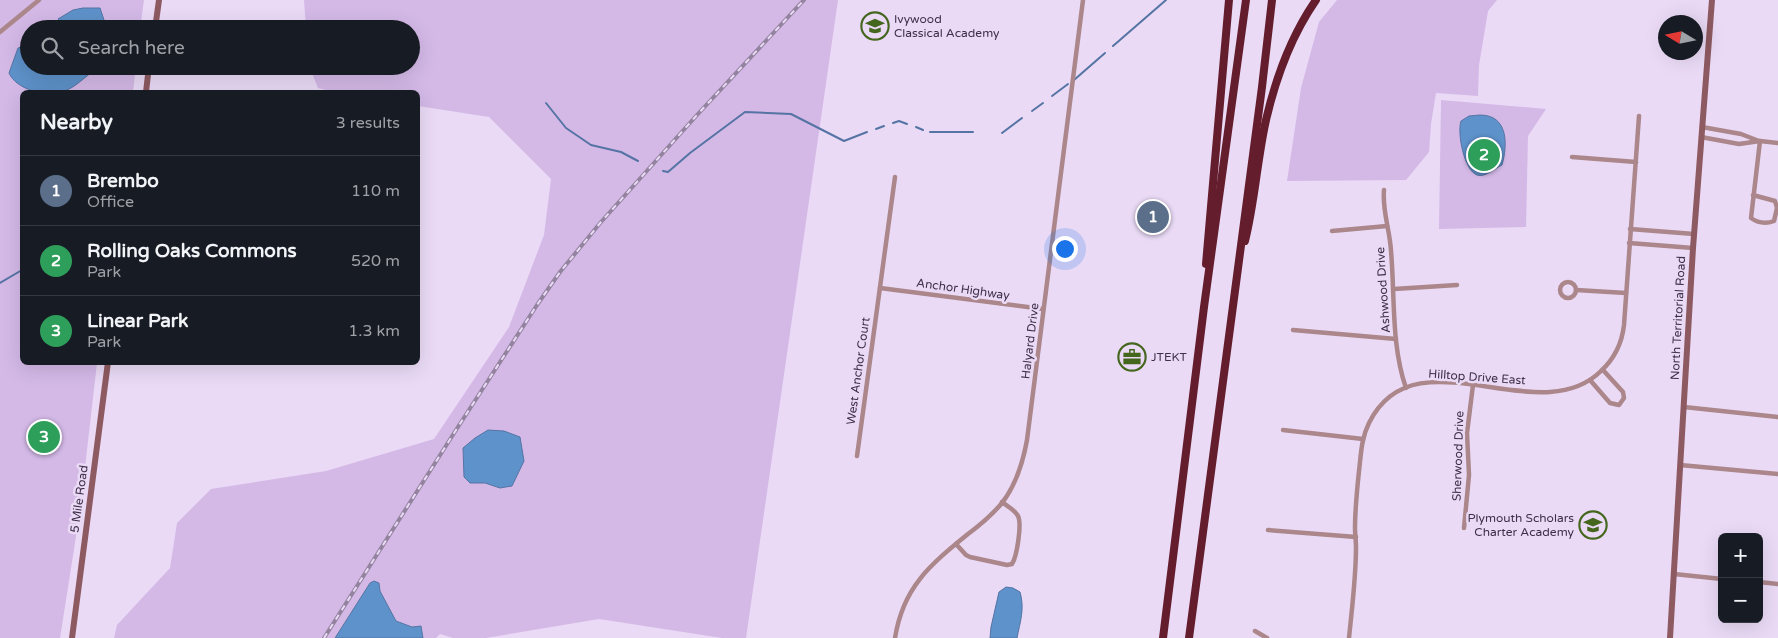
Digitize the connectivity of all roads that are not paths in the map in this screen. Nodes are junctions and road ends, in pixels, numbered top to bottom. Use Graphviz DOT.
graph roads {
  1 [pos="39,0"];
  2 [pos="159,0"];
  3 [pos="1083,0"];
  4 [pos="1229,0"];
  5 [pos="1246,0"];
  6 [pos="1272,0"];
  7 [pos="1316,0"];
  8 [pos="1712,0"];
  9 [pos="156,20"];
  10 [pos="0,32"];
  11 [pos="148,75"];
  12 [pos="146,90"];
  13 [pos="1639,116"];
  14 [pos="1702,127"];
  15 [pos="1701,137"];
  16 [pos="1760,141"];
  17 [pos="1778,143"];
  18 [pos="1572,157"];
  19 [pos="1636,162"];
  20 [pos="895,177"];
  21 [pos="1384,190"];
  22 [pos="1753,195"];
  23 [pos="1387,226"];
  24 [pos="1630,229"];
  25 [pos="1332,231"];
  26 [pos="1694,234"];
  27 [pos="1629,243"];
  28 [pos="1693,248"];
  29 [pos="1235,282"];
  30 [pos="1457,285"];
  31 [pos="880,288"];
  32 [pos="1394,289"];
  33 [pos="1576,290"];
  34 [pos="1626,293"];
  35 [pos="1204,307"];
  36 [pos="1044,309"];
  37 [pos="1294,330"];
  38 [pos="1396,339"];
  39 [pos="108,365"];
  40 [pos="1603,370"];
  41 [pos="1590,380"];
  42 [pos="1473,385"];
  43 [pos="1406,388"];
  44 [pos="1684,407"];
  45 [pos="1778,417"];
  46 [pos="1283,430"];
  47 [pos="1363,439"];
  48 [pos="857,456"];
  49 [pos="1680,465"];
  50 [pos="1778,474"];
  51 [pos="1002,502"];
  52 [pos="1464,528"];
  53 [pos="1268,530"];
  54 [pos="1356,537"];
  55 [pos="956,544"];
  56 [pos="1674,574"];
  57 [pos="1718,579"];
  58 [pos="1763,582"];
  59 [pos="1778,584"];
  60 [pos="1255,631"];
  61 [pos="72,638"];
  62 [pos="895,638"];
  63 [pos="1163,638"];
  64 [pos="1189,638"];
  65 [pos="1266,638"];
  66 [pos="1349,638"];
  67 [pos="1670,638"];
  1 -- 10 [label="street"];
  2 -- 9 [label="main road"];
  3 -- 36 [label="street, Halyard Drive"];
  4 -- 35 [label="highway"];
  5 -- 35 [label="highway"];
  6 -- 29 [label="highway"];
  7 -- 29 [label="highway"];
  8 -- 14 [label="main road, North Territorial Road"];
  11 -- 12 [label="main road"];
  13 -- 19 [label="street, Hilltop Drive East"];
  14 -- 15 [label="main road, North Territorial Road"];
  14 -- 16 [label="street"];
  15 -- 16 [label="street"];
  15 -- 26 [label="main road, North Territorial Road"];
  16 -- 17 [label="street"];
  16 -- 22 [label="street"];
  18 -- 19 [label="street"];
  19 -- 24 [label="street, Hilltop Drive East"];
  20 -- 31 [label="street, West Anchor Court"];
  21 -- 23 [label="street, Ashwood Drive"];
  22 -- 22 [label="street"];
  23 -- 25 [label="street"];
  23 -- 32 [label="street, Ashwood Drive"];
  24 -- 26 [label="street"];
  24 -- 27 [label="street, Hilltop Drive East"];
  26 -- 28 [label="main road, North Territorial Road"];
  27 -- 28 [label="street"];
  27 -- 34 [label="street, Hilltop Drive East"];
  28 -- 44 [label="main road, North Territorial Road"];
  29 -- 64 [label="highway"];
  30 -- 32 [label="street"];
  31 -- 36 [label="street, Anchor Highway"];
  31 -- 48 [label="street, West Anchor Court"];
  32 -- 38 [label="street, Ashwood Drive"];
  33 -- 34 [label="street"];
  34 -- 40 [label="street, Hilltop Drive East"];
  35 -- 63 [label="highway"];
  36 -- 51 [label="street, Halyard Drive"];
  37 -- 38 [label="street"];
  38 -- 43 [label="street, Ashwood Drive"];
  39 -- 61 [label="main road, 5 Mile Road"];
  40 -- 41 [label="street, Hilltop Drive East"];
  40 -- 41 [label="street"];
  41 -- 42 [label="street, Hilltop Drive East"];
  42 -- 43 [label="street, Hilltop Drive East"];
  42 -- 52 [label="street, Sherwood Drive"];
  43 -- 47 [label="street, Hilltop Drive East"];
  44 -- 45 [label="street"];
  44 -- 49 [label="main road, North Territorial Road"];
  46 -- 47 [label="street"];
  47 -- 54 [label="street, Hilltop Drive East"];
  49 -- 50 [label="street"];
  49 -- 56 [label="main road, North Territorial Road"];
  51 -- 55 [label="street, Halyard Drive"];
  51 -- 55 [label="street"];
  53 -- 54 [label="street"];
  54 -- 66 [label="street, Hilltop Drive East"];
  55 -- 62 [label="street, Halyard Drive"];
  56 -- 57 [label="street"];
  56 -- 67 [label="main road, North Territorial Road"];
  58 -- 59 [label="street"];
  60 -- 65 [label="street"];
}
